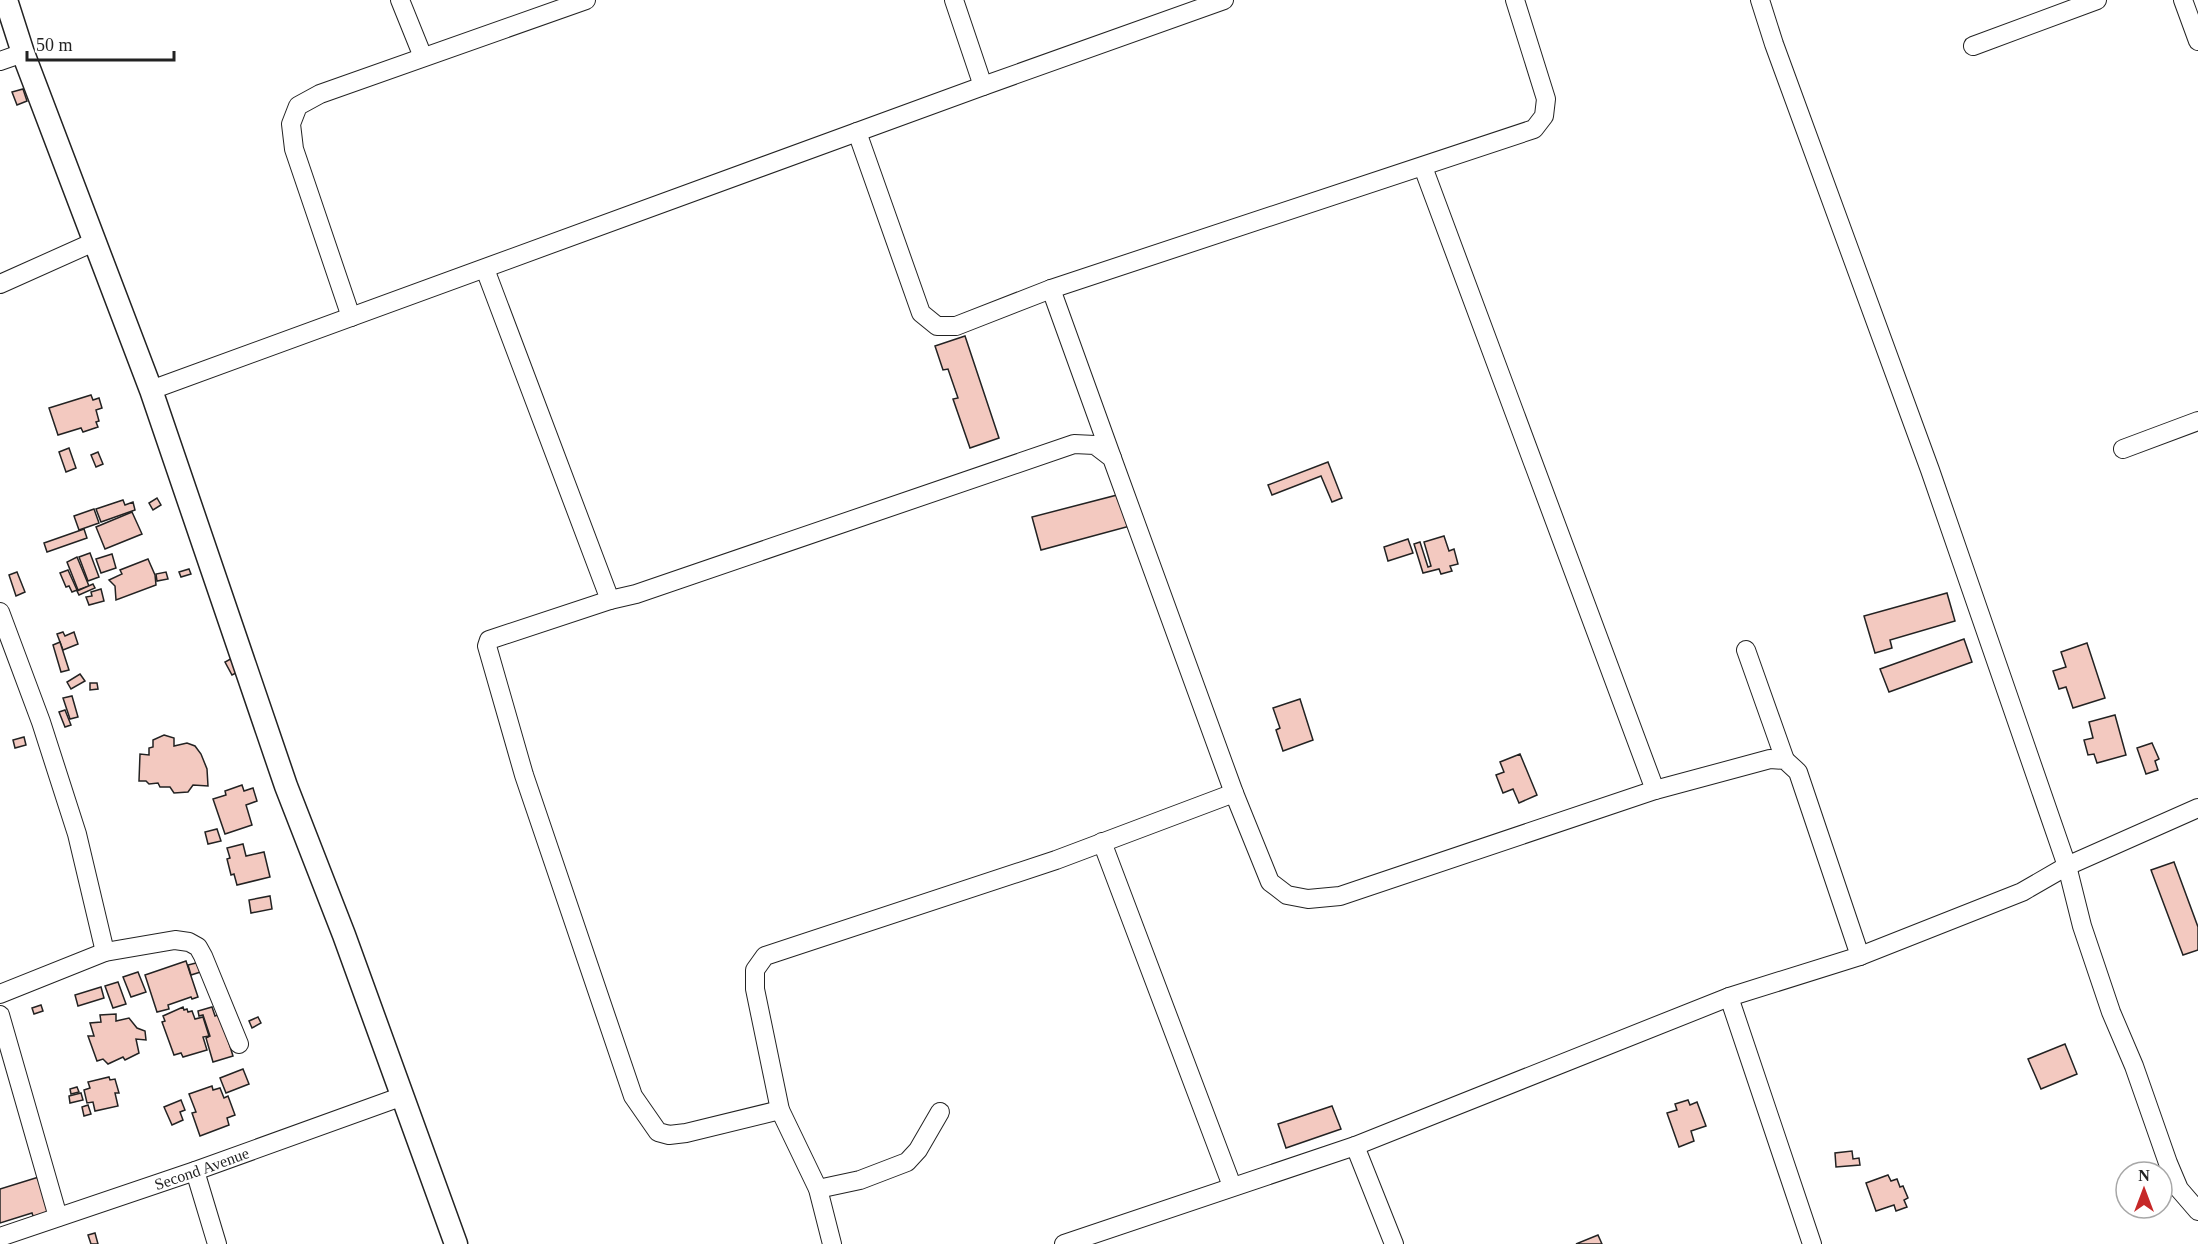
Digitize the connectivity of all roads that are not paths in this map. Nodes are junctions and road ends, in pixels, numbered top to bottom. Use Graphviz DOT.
graph roads {
  1 [pos="6,0"];
  2 [pos="400,0"];
  3 [pos="586,0"];
  4 [pos="954,0"];
  5 [pos="1224,0"];
  6 [pos="1515,0"];
  7 [pos="1760,0"];
  8 [pos="2097,0"];
  9 [pos="2183,0"];
  10 [pos="2053,8"];
  11 [pos="2198,41"];
  12 [pos="1973,46"];
  13 [pos="23,53"];
  14 [pos="423,57"];
  15 [pos="0,61"];
  16 [pos="983,86"];
  17 [pos="857,132"];
  18 [pos="1423,167"];
  19 [pos="94,242"];
  20 [pos="485,269"];
  21 [pos="0,284"];
  22 [pos="1051,289"];
  23 [pos="351,317"];
  24 [pos="151,390"];
  25 [pos="2198,421"];
  26 [pos="2123,449"];
  27 [pos="1112,458"];
  28 [pos="610,600"];
  29 [pos="0,612"];
  30 [pos="1746,650"];
  31 [pos="1785,760"];
  32 [pos="1655,790"];
  33 [pos="1234,793"];
  34 [pos="2198,808"];
  35 [pos="1102,842"];
  36 [pos="2067,866"];
  37 [pos="105,952"];
  38 [pos="1860,956"];
  39 [pos="0,994"];
  40 [pos="1729,997"];
  41 [pos="0,1015"];
  42 [pos="239,1044"];
  43 [pos="403,1096"];
  44 [pos="780,1110"];
  45 [pos="940,1112"];
  46 [pos="1355,1146"];
  47 [pos="195,1171"];
  48 [pos="1232,1186"];
  49 [pos="818,1189"];
  50 [pos="2198,1211"];
  51 [pos="58,1217"];
  52 [pos="0,1237"];
  53 [pos="217,1244"];
  54 [pos="456,1244"];
  55 [pos="832,1244"];
  56 [pos="1064,1244"];
  57 [pos="1394,1244"];
  58 [pos="1812,1244"];
  1 -- 13 [label="street"];
  2 -- 14 [label="street"];
  3 -- 14 [label="street"];
  4 -- 16 [label="street"];
  5 -- 16 [label="street"];
  6 -- 18 [label="street"];
  7 -- 36 [label="street"];
  8 -- 10 [label="street"];
  9 -- 11 [label="street"];
  10 -- 12 [label="street"];
  13 -- 15 [label="street"];
  13 -- 19 [label="street"];
  14 -- 23 [label="street"];
  16 -- 17 [label="street"];
  17 -- 20 [label="street"];
  17 -- 22 [label="street"];
  18 -- 22 [label="street"];
  18 -- 32 [label="street"];
  19 -- 21 [label="street"];
  19 -- 24 [label="street"];
  20 -- 23 [label="street"];
  20 -- 28 [label="street"];
  22 -- 27 [label="street"];
  23 -- 24 [label="street"];
  24 -- 43 [label="street"];
  25 -- 26 [label="street"];
  27 -- 28 [label="street"];
  27 -- 33 [label="street"];
  28 -- 44 [label="street"];
  29 -- 37 [label="street"];
  30 -- 31 [label="street"];
  31 -- 32 [label="street"];
  31 -- 38 [label="street"];
  32 -- 33 [label="street"];
  33 -- 35 [label="street"];
  34 -- 36 [label="street"];
  35 -- 44 [label="street"];
  35 -- 48 [label="street"];
  36 -- 38 [label="street"];
  36 -- 50 [label="street"];
  37 -- 39 [label="street"];
  37 -- 42 [label="street"];
  38 -- 40 [label="street"];
  40 -- 46 [label="street"];
  40 -- 58 [label="street"];
  41 -- 51 [label="street"];
  43 -- 47 [label="street, Second Avenue"];
  43 -- 54 [label="street"];
  44 -- 49 [label="street"];
  45 -- 49 [label="street"];
  46 -- 48 [label="street"];
  46 -- 57 [label="street"];
  47 -- 51 [label="street, Second Avenue"];
  47 -- 53 [label="street"];
  48 -- 56 [label="street"];
  49 -- 55 [label="street"];
  51 -- 52 [label="street, Second Avenue"];
}
